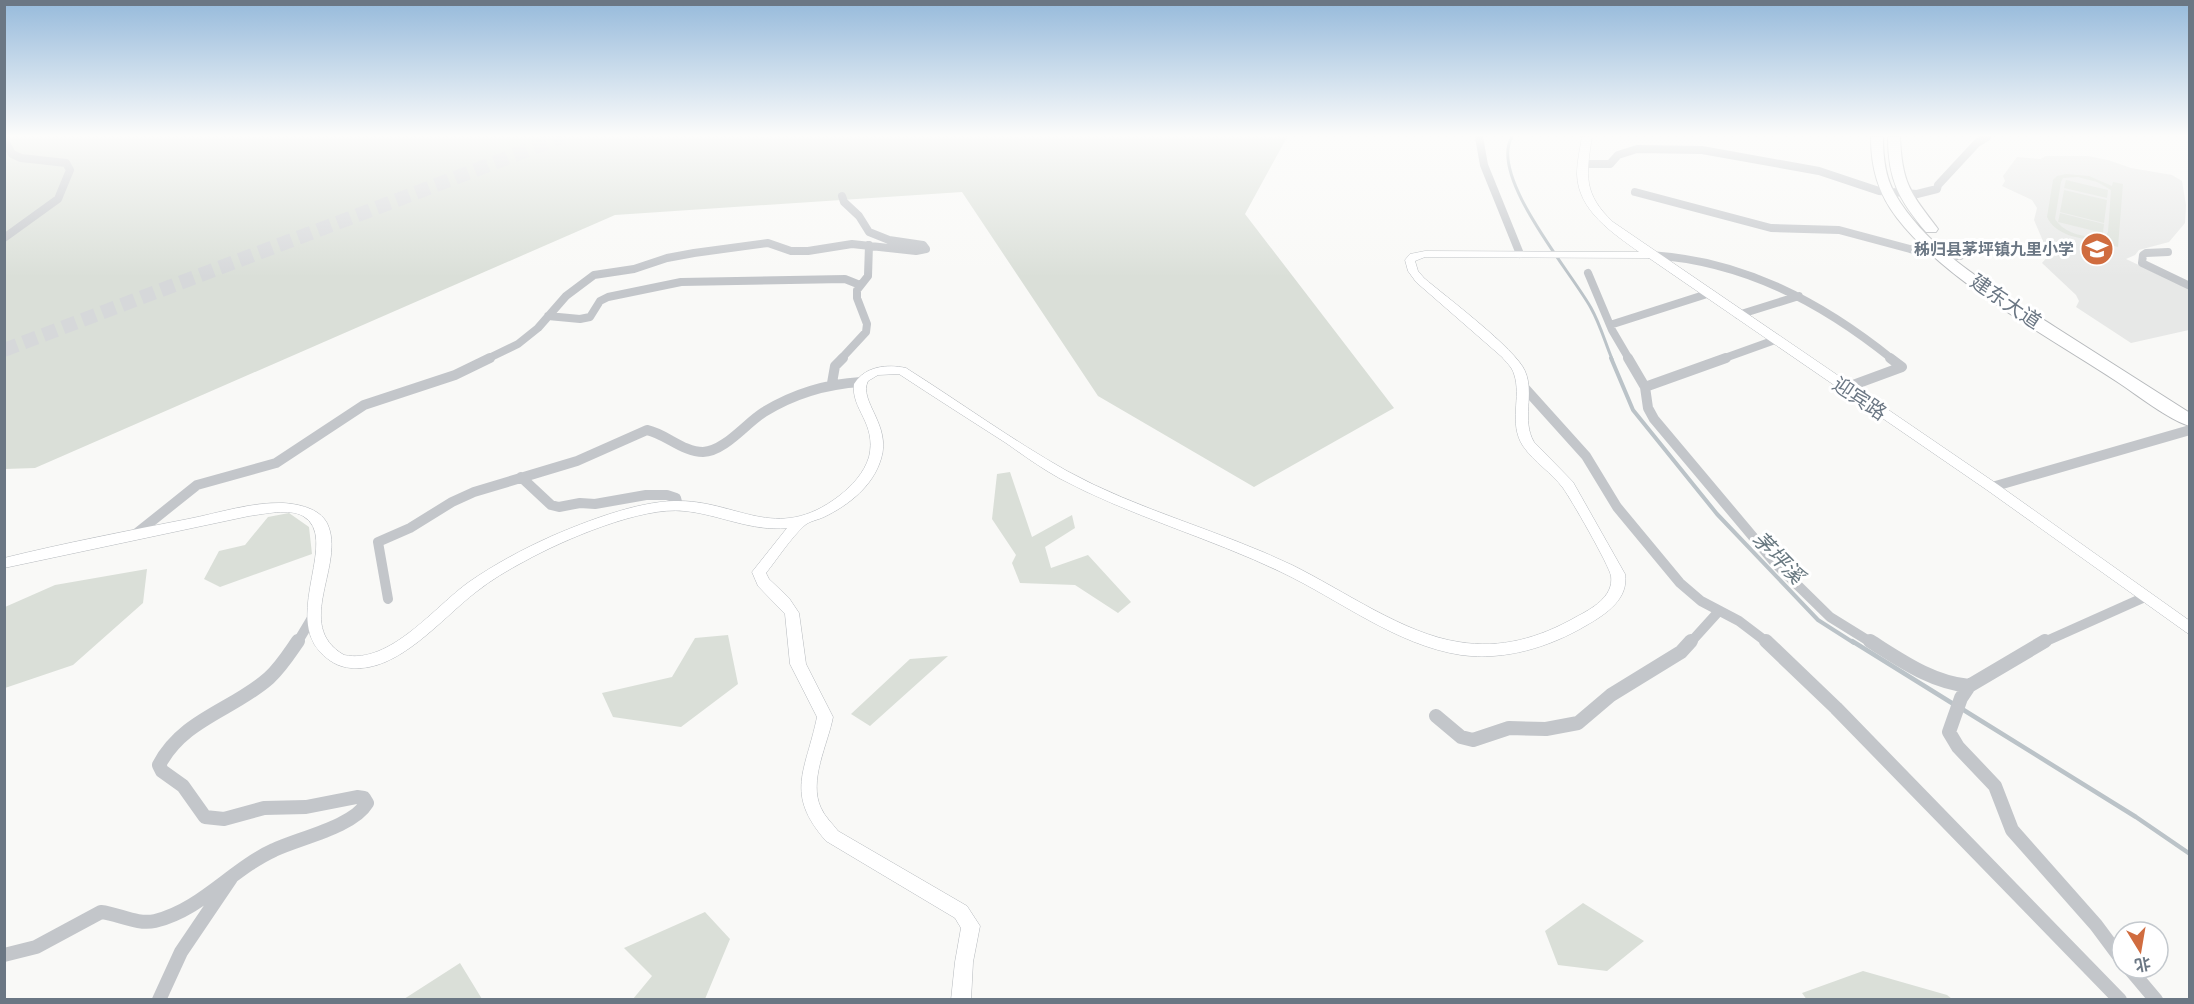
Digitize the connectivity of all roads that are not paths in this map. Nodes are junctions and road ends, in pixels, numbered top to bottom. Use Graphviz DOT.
graph roads {
  1 [pos="65,184"];
  2 [pos="1491,184"];
  3 [pos="1583,184"];
  4 [pos="1853,184"];
  5 [pos="1884,184"];
  6 [pos="1900,184"];
  7 [pos="1939,184"];
  8 [pos="1635,192"];
  9 [pos="1887,192"];
  10 [pos="1904,193"];
  11 [pos="842,196"];
  12 [pos="4,238"];
  13 [pos="869,245"];
  14 [pos="2168,252"];
  15 [pos="1526,255"];
  16 [pos="1651,255"];
  17 [pos="1952,256"];
  18 [pos="1588,273"];
  19 [pos="860,285"];
  20 [pos="2190,286"];
  21 [pos="1707,294"];
  22 [pos="1799,296"];
  23 [pos="1738,315"];
  24 [pos="548,316"];
  25 [pos="1610,325"];
  26 [pos="1775,340"];
  27 [pos="861,382"];
  28 [pos="832,383"];
  29 [pos="1523,386"];
  30 [pos="1645,387"];
  31 [pos="1845,388"];
  32 [pos="2190,410"];
  33 [pos="2190,421"];
  34 [pos="2190,430"];
  35 [pos="521,477"];
  36 [pos="1992,488"];
  37 [pos="678,506"];
  38 [pos="800,522"];
  39 [pos="137,533"];
  40 [pos="4,563"];
  41 [pos="2145,597"];
  42 [pos="388,599"];
  43 [pos="1719,611"];
  44 [pos="312,618"];
  45 [pos="2190,629"];
  46 [pos="1969,686"];
  47 [pos="1436,716"];
  48 [pos="234,873"];
  49 [pos="2110,943"];
  50 [pos="4,955"];
  51 [pos="2139,980"];
  52 [pos="159,999"];
  53 [pos="962,999"];
  54 [pos="2120,999"];
  55 [pos="2156,999"];
  1 -- 12 [label="street"];
  2 -- 15 [label="street"];
  3 -- 16 [label="street, 迎宾路"];
  4 -- 9 [label="street"];
  5 -- 9 [label="highway, 建东大道"];
  6 -- 10 [label="highway, 建东大道"];
  7 -- 10 [label="street"];
  8 -- 17 [label="street"];
  9 -- 10 [label="street"];
  9 -- 17 [label="highway, 建东大道"];
  10 -- 17 [label="highway, 建东大道"];
  11 -- 13 [label="street"];
  13 -- 19 [label="street"];
  13 -- 24 [label="street"];
  14 -- 20 [label="street"];
  15 -- 16 [label="street"];
  15 -- 29 [label="street"];
  16 -- 21 [label="street, 迎宾路"];
  16 -- 22 [label="street"];
  17 -- 32 [label="highway, 建东大道"];
  17 -- 33 [label="highway, 建东大道"];
  18 -- 25 [label="street"];
  19 -- 24 [label="street"];
  19 -- 28 [label="street"];
  21 -- 23 [label="street, 迎宾路"];
  21 -- 25 [label="street"];
  22 -- 23 [label="street"];
  22 -- 31 [label="street"];
  23 -- 26 [label="street, 迎宾路"];
  24 -- 39 [label="street"];
  25 -- 30 [label="street"];
  26 -- 30 [label="street"];
  26 -- 31 [label="street, 迎宾路"];
  27 -- 28 [label="street"];
  27 -- 29 [label="street"];
  27 -- 38 [label="street"];
  28 -- 35 [label="street"];
  29 -- 43 [label="street"];
  30 -- 46 [label="street"];
  31 -- 36 [label="street, 迎宾路"];
  34 -- 36 [label="street"];
  35 -- 37 [label="street"];
  35 -- 42 [label="street"];
  36 -- 41 [label="street, 迎宾路"];
  37 -- 38 [label="street"];
  37 -- 44 [label="street"];
  38 -- 53 [label="street"];
  39 -- 40 [label="street"];
  39 -- 44 [label="street"];
  41 -- 45 [label="street, 迎宾路"];
  41 -- 46 [label="street"];
  43 -- 47 [label="street"];
  43 -- 54 [label="street"];
  44 -- 48 [label="street"];
  46 -- 49 [label="street"];
  48 -- 50 [label="street"];
  48 -- 52 [label="street"];
  51 -- 55 [label="street"];
}
